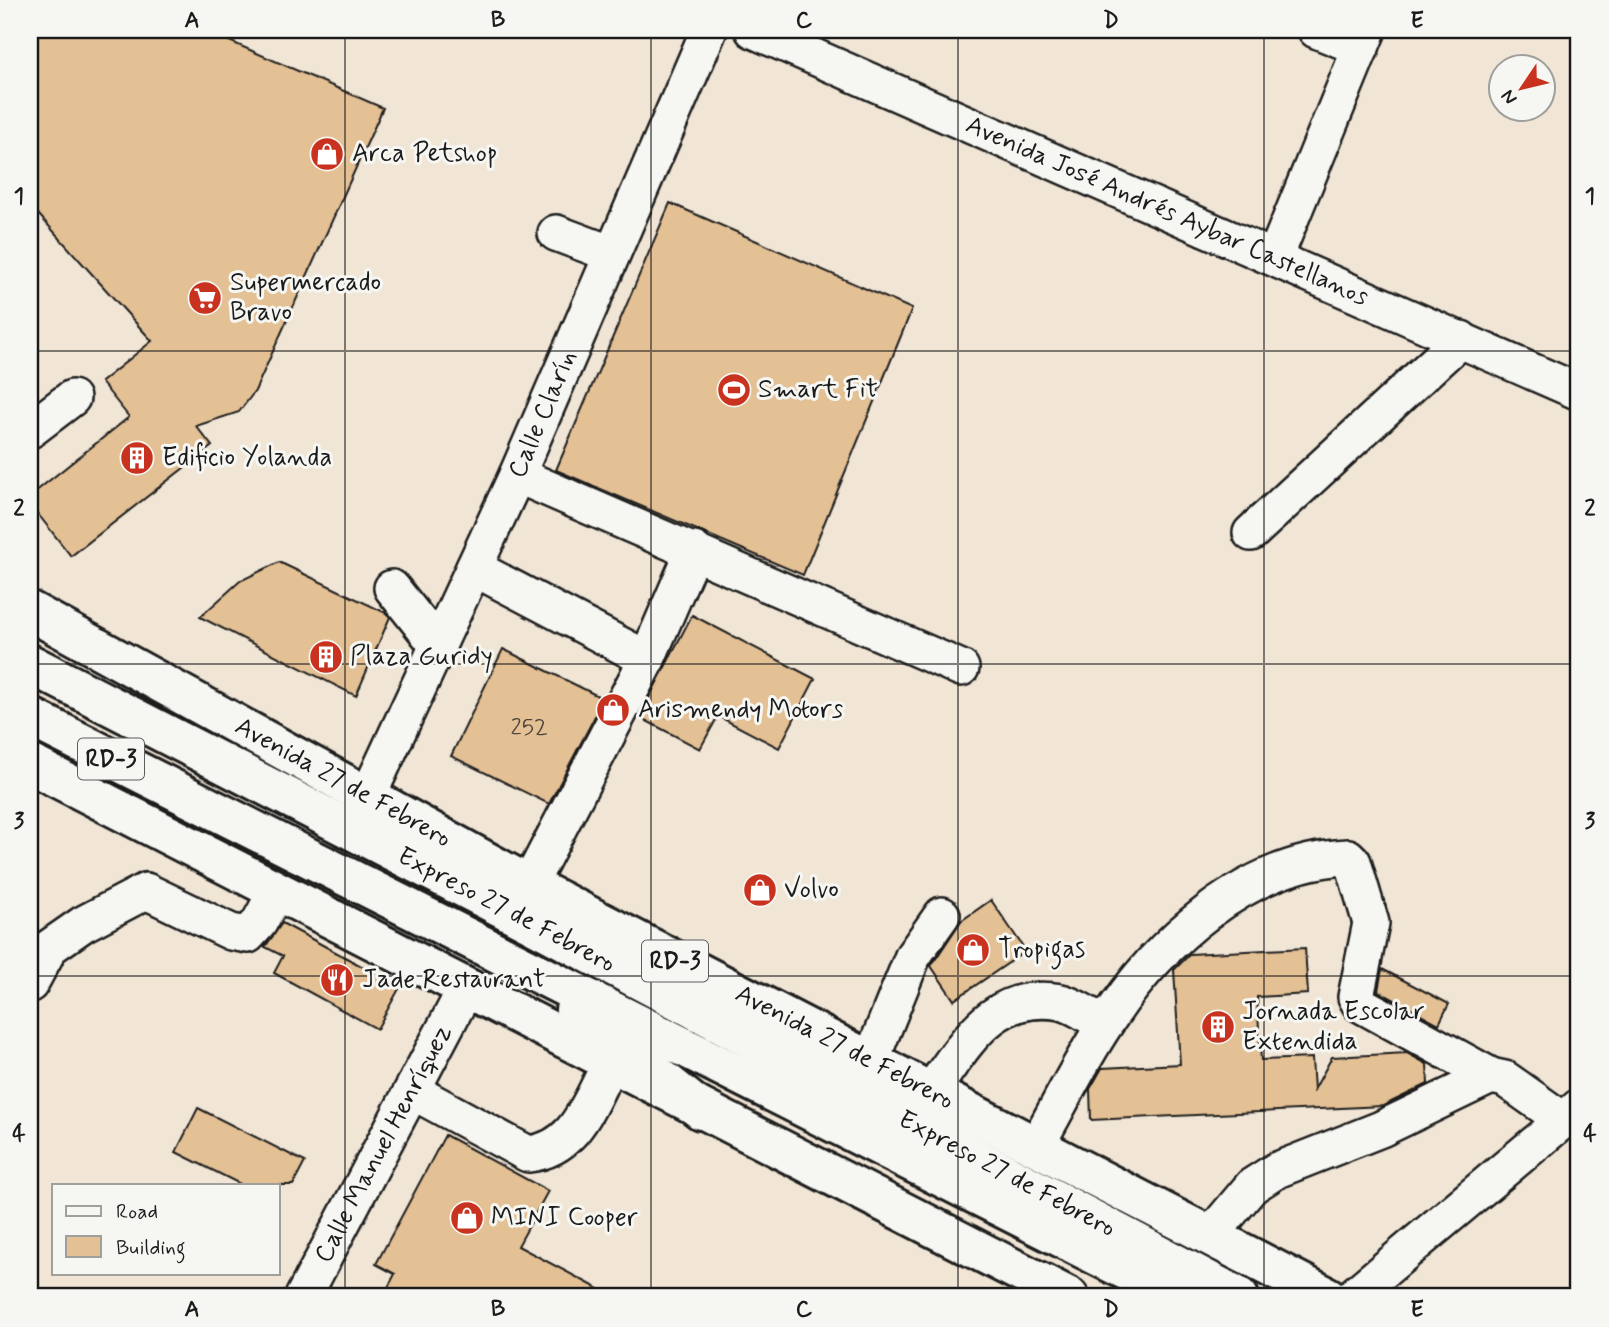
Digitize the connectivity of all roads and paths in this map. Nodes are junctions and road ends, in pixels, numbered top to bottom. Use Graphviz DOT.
graph roads {
  1 [pos="709,30"];
  2 [pos="753,30"];
  3 [pos="1316,30"];
  4 [pos="1365,39"];
  5 [pos="556,233"];
  6 [pos="612,254"];
  7 [pos="1275,257"];
  8 [pos="1461,339"];
  9 [pos="1579,392"];
  10 [pos="72,398"];
  11 [pos="30,430"];
  12 [pos="517,475"];
  13 [pos="1251,533"];
  14 [pos="694,550"];
  15 [pos="474,568"];
  16 [pos="392,589"];
  17 [pos="30,611"];
  18 [pos="438,646"];
  19 [pos="647,659"];
  20 [pos="30,664"];
  21 [pos="961,668"];
  22 [pos="30,717"];
  23 [pos="30,764"];
  24 [pos="368,796"];
  25 [pos="276,892"];
  26 [pos="530,903"];
  27 [pos="942,915"];
  28 [pos="510,958"];
  29 [pos="30,984"];
  30 [pos="465,989"];
  31 [pos="1105,1024"];
  32 [pos="871,1060"];
  33 [pos="610,1063"];
  34 [pos="1491,1076"];
  35 [pos="412,1091"];
  36 [pos="931,1091"];
  37 [pos="701,1110"];
  38 [pos="1571,1114"];
  39 [pos="1036,1146"];
  40 [pos="1210,1236"];
  41 [pos="303,1297"];
  42 [pos="1069,1297"];
  43 [pos="1179,1297"];
  44 [pos="1239,1297"];
  45 [pos="1328,1297"];
  46 [pos="1352,1297"];
  1 -- 6 [label="street, Calle Clarín"];
  2 -- 7 [label="street, Avenida José Andrés Aybar Castellanos"];
  3 -- 4 [label="street"];
  4 -- 7 [label="street"];
  5 -- 6 [label="street"];
  6 -- 12 [label="street, Calle Clarín"];
  7 -- 8 [label="street, Avenida José Andrés Aybar Castellanos"];
  8 -- 9 [label="street, Avenida José Andrés Aybar Castellanos"];
  8 -- 13 [label="street"];
  10 -- 11 [label="street"];
  12 -- 14 [label="street"];
  12 -- 15 [label="street, Calle Clarín"];
  14 -- 19 [label="street"];
  14 -- 21 [label="street"];
  15 -- 18 [label="street, Calle Clarín"];
  15 -- 19 [label="street"];
  16 -- 18 [label="street"];
  17 -- 24 [label="main road, Avenida 27 de Febrero / RD-3"];
  18 -- 24 [label="street, Calle Clarín"];
  19 -- 26 [label="street"];
  20 -- 26 [label="main road, Expreso 27 de Febrero / RD-3"];
  22 -- 28 [label="main road, Expreso 27 de Febrero / RD-3"];
  23 -- 25 [label="main road, RD-3"];
  24 -- 26 [label="main road, Avenida 27 de Febrero / RD-3"];
  25 -- 29 [label="street"];
  25 -- 30 [label="main road, RD-3"];
  26 -- 32 [label="main road, Avenida 27 de Febrero"];
  26 -- 44 [label="main road, Expreso 27 de Febrero / RD-3"];
  27 -- 32 [label="street"];
  28 -- 37 [label="main road"];
  28 -- 43 [label="main road, Expreso 27 de Febrero / RD-3"];
  30 -- 33 [label="main road, RD-3"];
  30 -- 35 [label="street, Calle Manuel Henríquez"];
  31 -- 34 [label="street"];
  31 -- 36 [label="street"];
  31 -- 39 [label="street"];
  32 -- 36 [label="main road, Avenida 27 de Febrero"];
  33 -- 35 [label="street"];
  33 -- 37 [label="main road, RD-3"];
  34 -- 38 [label="street"];
  34 -- 40 [label="street"];
  35 -- 41 [label="street, Calle Manuel Henríquez"];
  36 -- 39 [label="main road, Avenida 27 de Febrero"];
  37 -- 42 [label="main road, RD-3"];
  38 -- 46 [label="street"];
  39 -- 40 [label="main road, Avenida 27 de Febrero"];
  40 -- 45 [label="main road, Avenida 27 de Febrero"];
}
